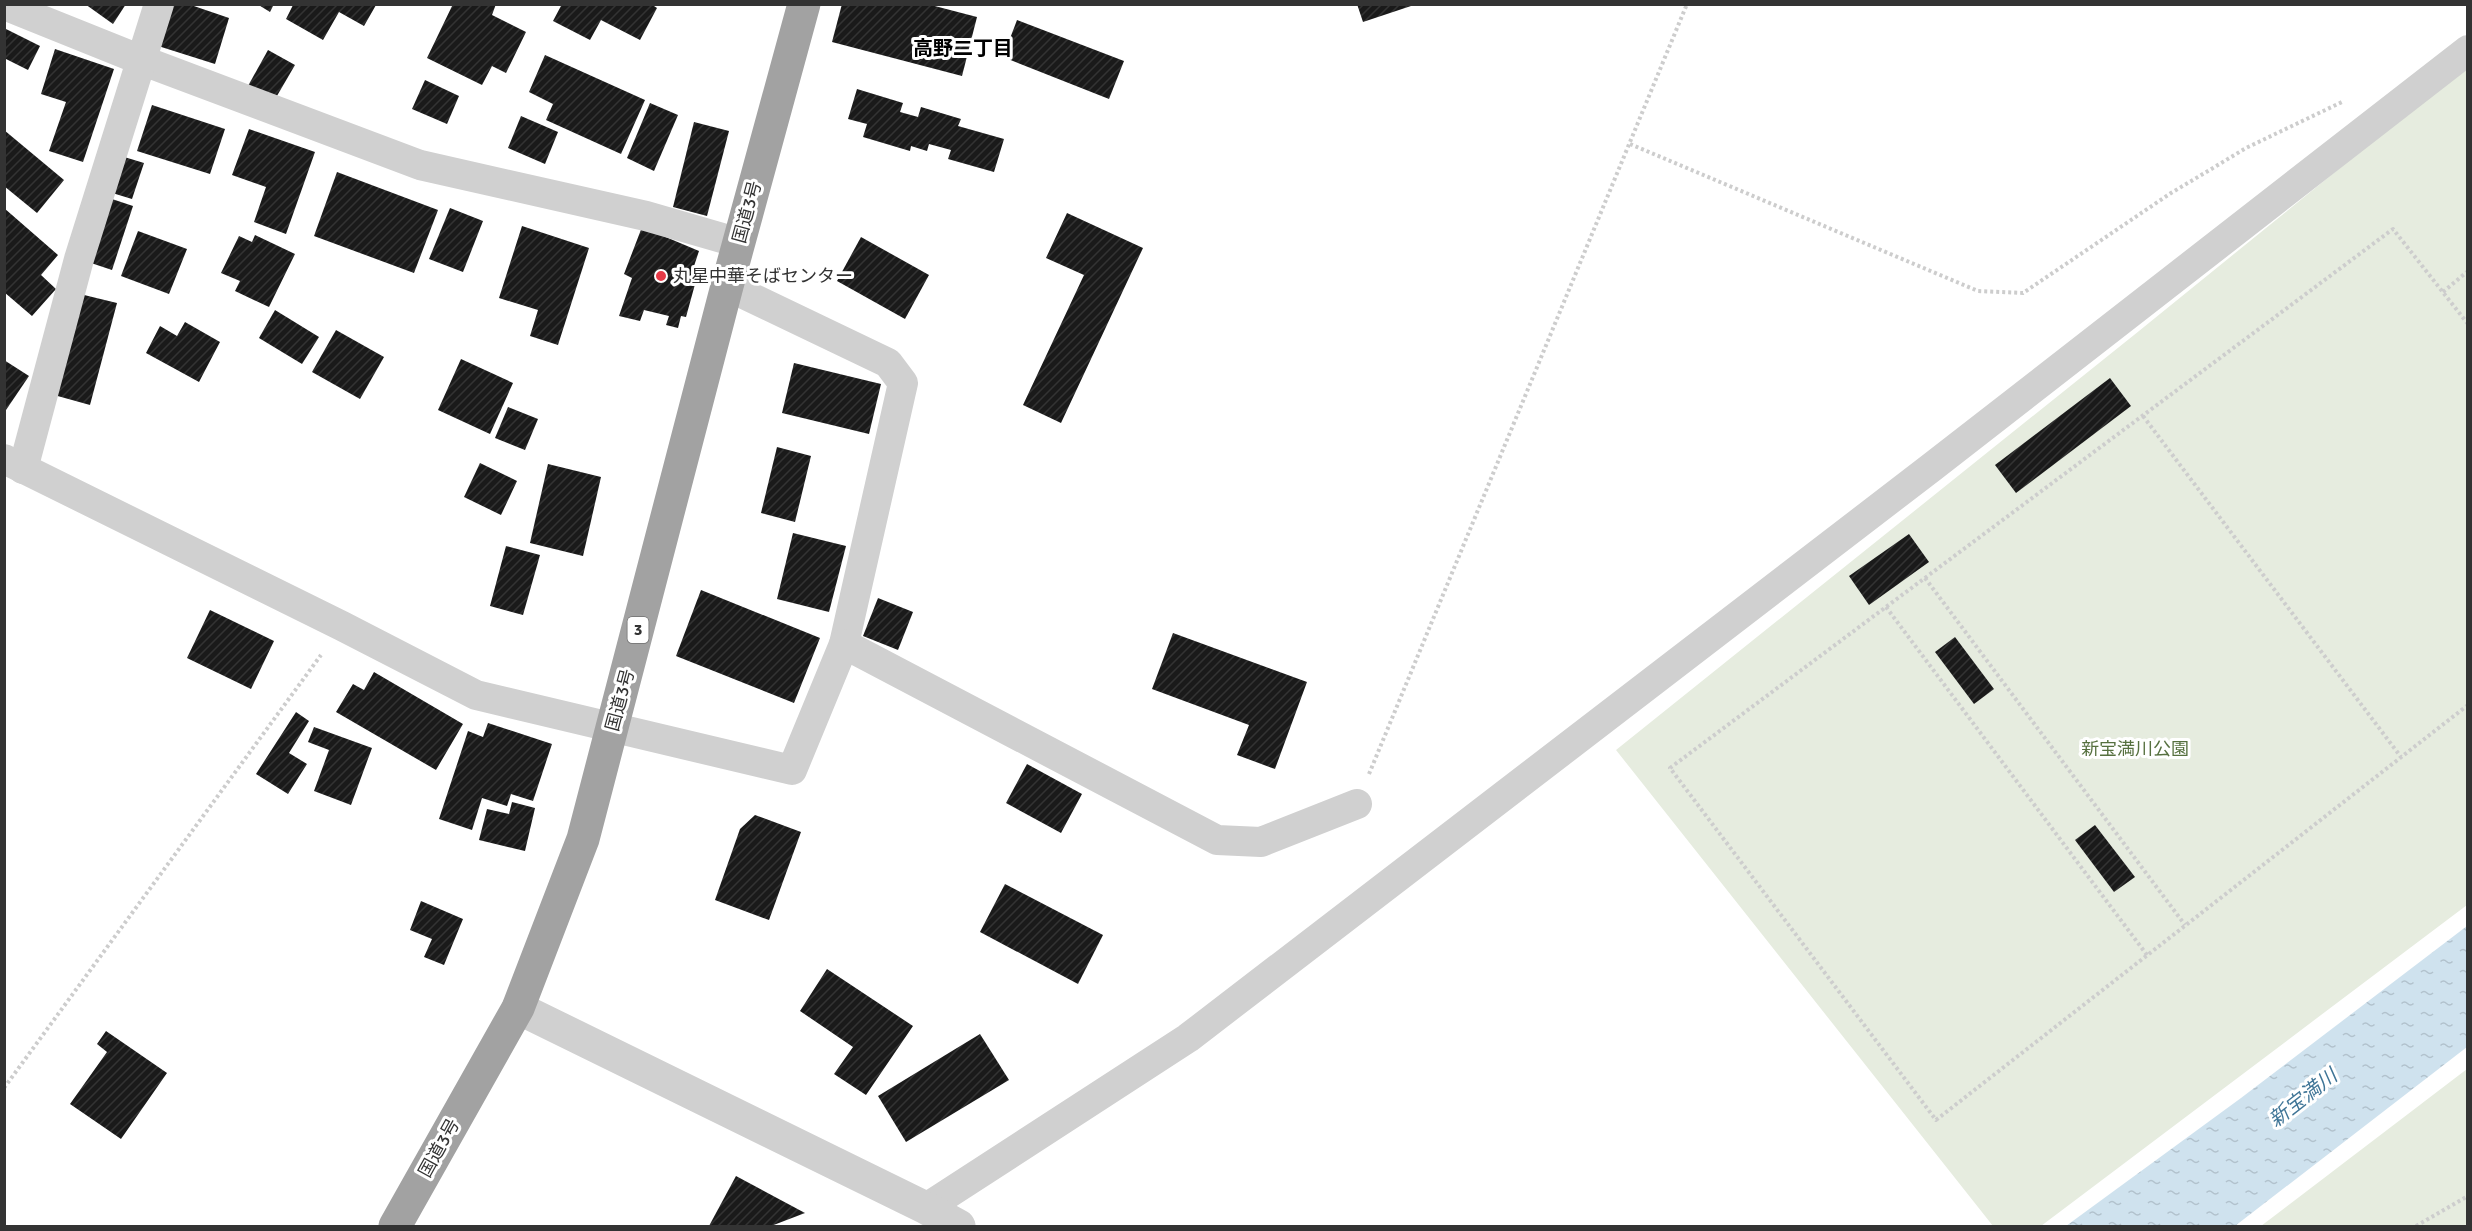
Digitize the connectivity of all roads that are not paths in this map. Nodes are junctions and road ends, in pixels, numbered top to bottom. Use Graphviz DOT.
graph roads {
  1 [pos="159,4"];
  2 [pos="804,4"];
  3 [pos="4,5"];
  4 [pos="2468,50"];
  5 [pos="141,60"];
  6 [pos="739,243"];
  7 [pos="727,286"];
  8 [pos="14,464"];
  9 [pos="844,644"];
  10 [pos="613,726"];
  11 [pos="1357,804"];
  12 [pos="518,1008"];
  13 [pos="926,1208"];
  14 [pos="395,1227"];
  15 [pos="959,1227"];
  1 -- 5 [label="street"];
  2 -- 6 [label="highway, 国道3号 / 3"];
  3 -- 5 [label="street"];
  4 -- 13 [label="street"];
  5 -- 6 [label="street"];
  5 -- 8 [label="street"];
  6 -- 7 [label="highway, 国道3号 / 3"];
  7 -- 9 [label="street"];
  7 -- 10 [label="highway, 国道3号 / 3"];
  8 -- 10 [label="street"];
  9 -- 10 [label="street"];
  9 -- 11 [label="street"];
  10 -- 12 [label="highway, 国道3号 / 3"];
  12 -- 13 [label="street"];
  12 -- 14 [label="highway, 国道3号 / 3"];
  13 -- 15 [label="street"];
}
